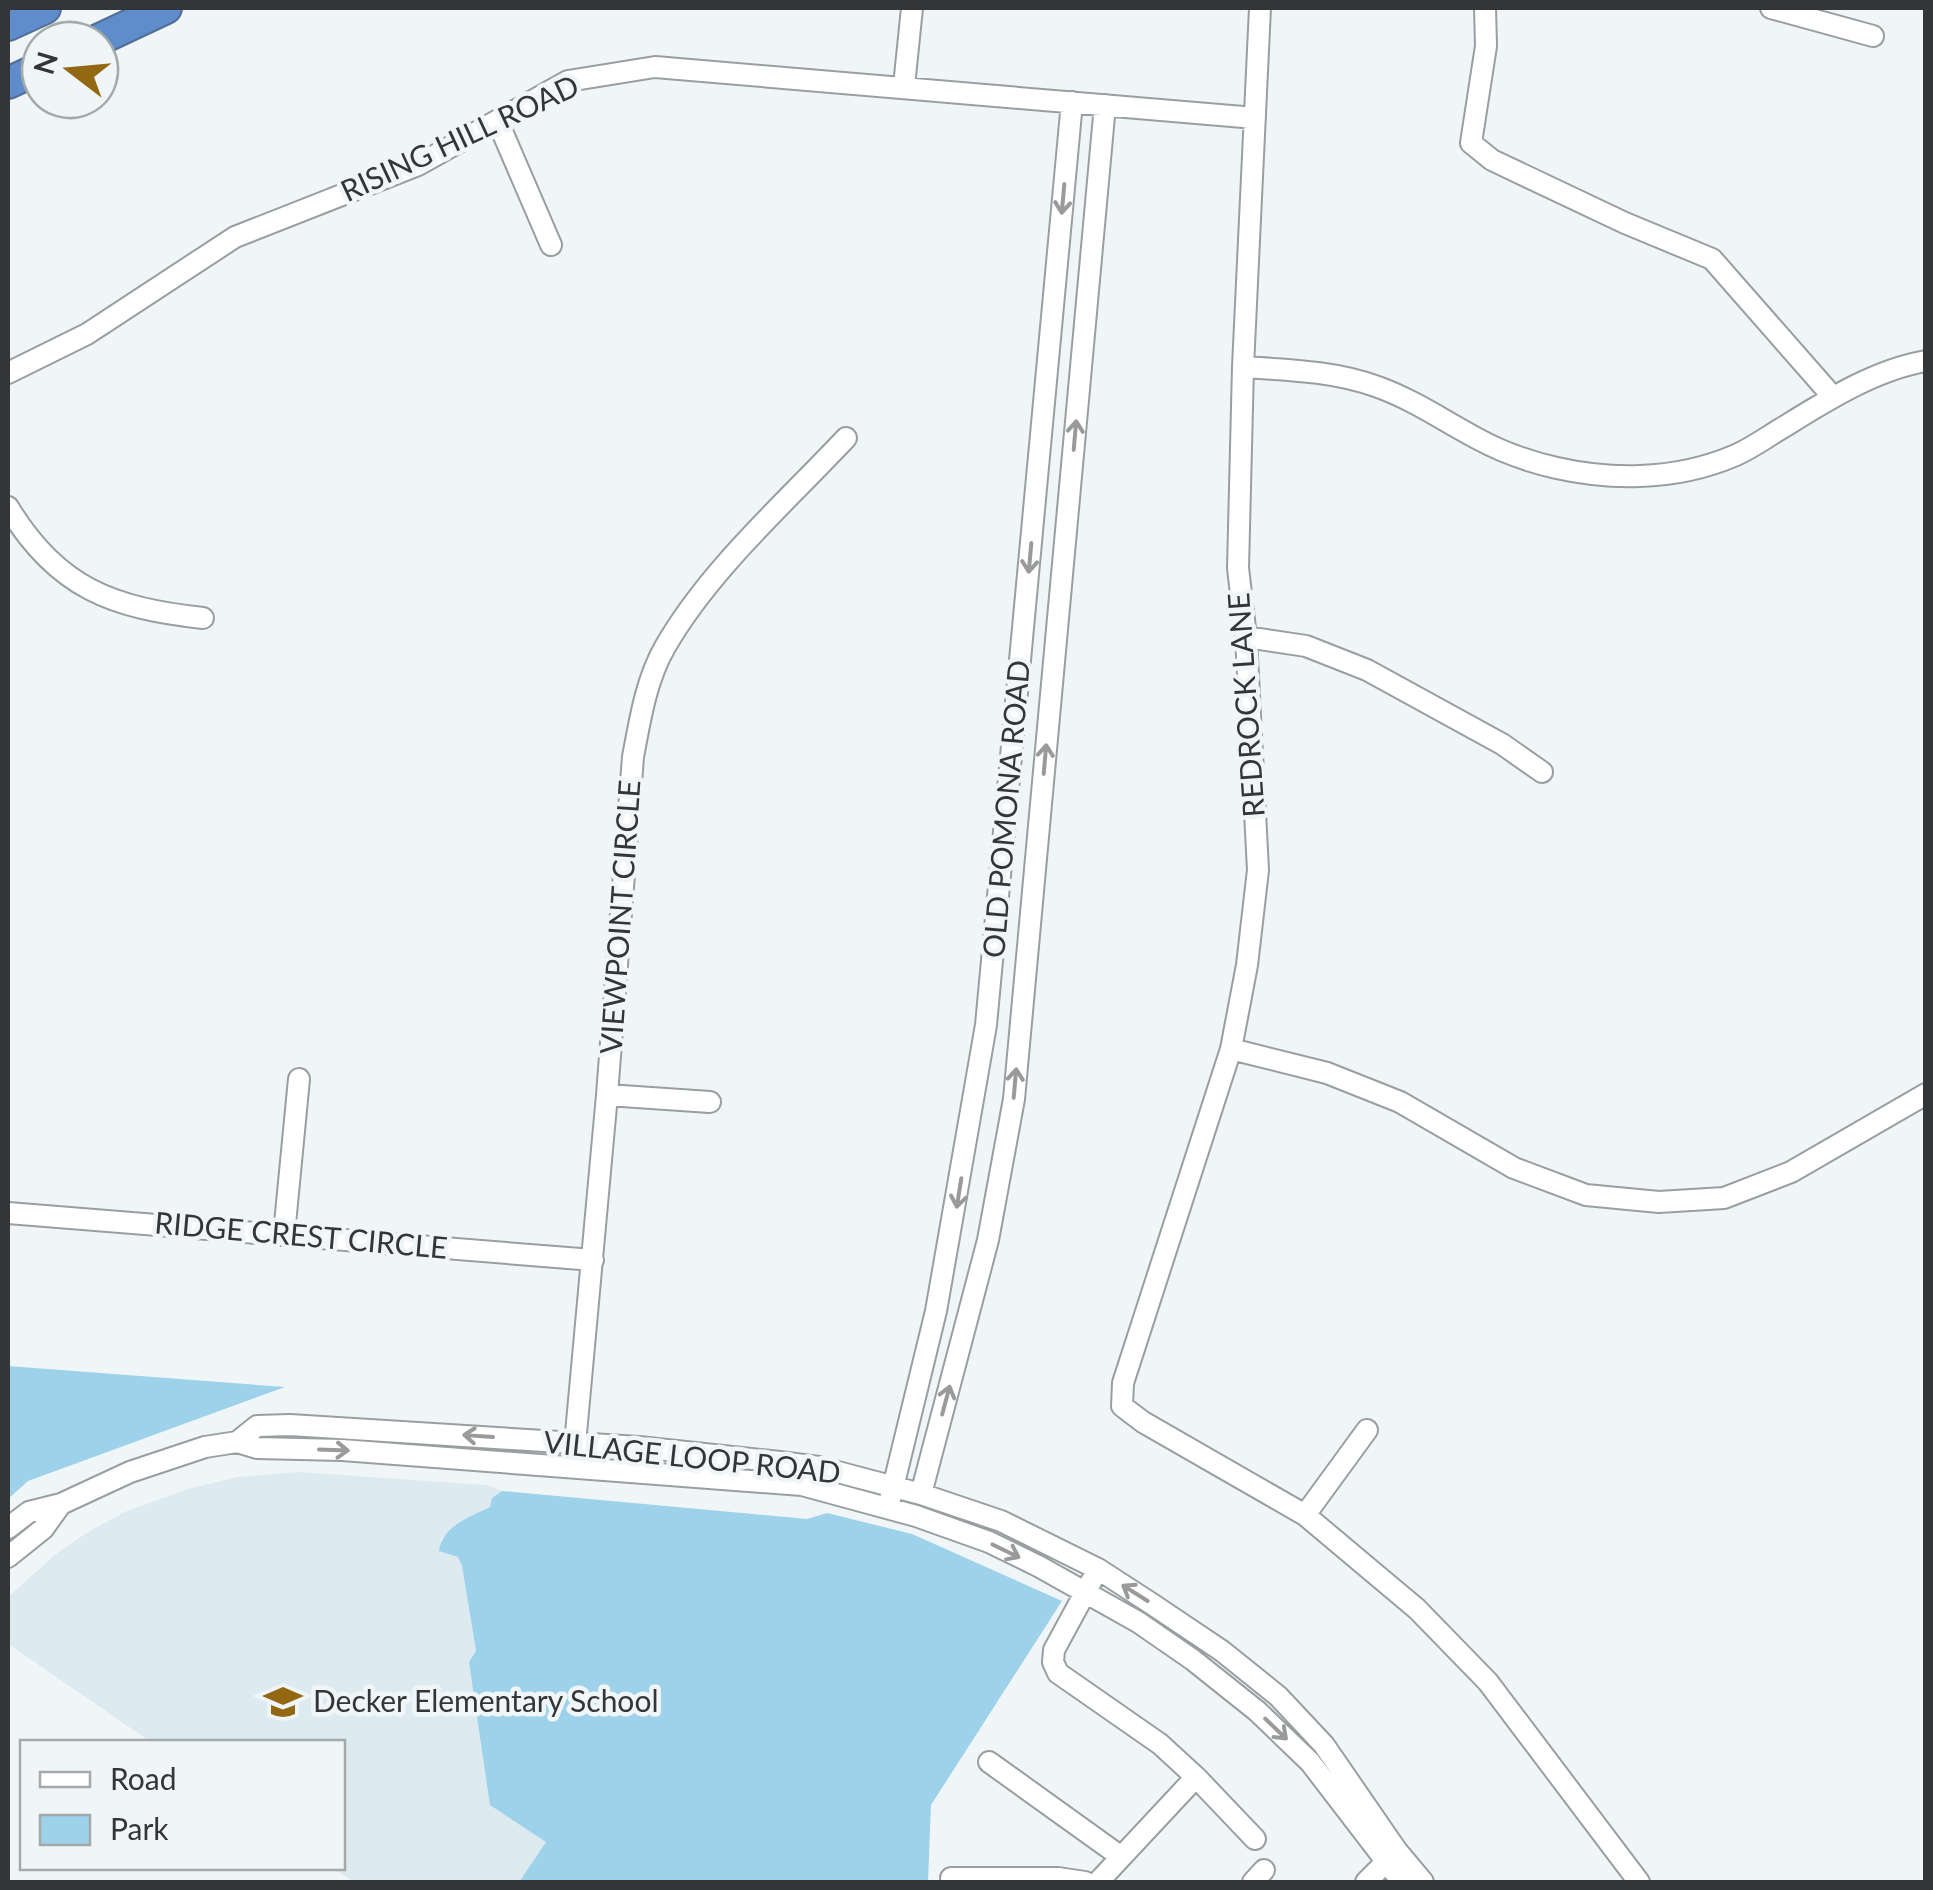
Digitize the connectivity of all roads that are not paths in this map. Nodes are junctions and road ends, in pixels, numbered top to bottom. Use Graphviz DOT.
graph roads {
  1 [pos="45,8"];
  2 [pos="166,8"];
  3 [pos="912,8"];
  4 [pos="1260,8"];
  5 [pos="1484,8"];
  6 [pos="1771,8"];
  7 [pos="8,25"];
  8 [pos="120,30"];
  9 [pos="1873,36"];
  10 [pos="904,86"];
  11 [pos="1072,102"];
  12 [pos="1105,105"];
  13 [pos="1255,118"];
  14 [pos="498,122"];
  15 [pos="551,245"];
  16 [pos="1926,361"];
  17 [pos="1243,367"];
  18 [pos="8,373"];
  19 [pos="1833,396"];
  20 [pos="846,438"];
  21 [pos="8,507"];
  22 [pos="203,618"];
  23 [pos="1246,637"];
  24 [pos="1542,772"];
  25 [pos="1231,1049"];
  26 [pos="300,1079"];
  27 [pos="1926,1094"];
  28 [pos="608,1095"];
  29 [pos="710,1102"];
  30 [pos="8,1213"];
  31 [pos="284,1234"];
  32 [pos="594,1260"];
  33 [pos="1368,1430"];
  34 [pos="237,1442"];
  35 [pos="576,1443"];
  36 [pos="573,1467"];
  37 [pos="921,1494"];
  38 [pos="891,1497"];
  39 [pos="61,1504"];
  40 [pos="1304,1516"];
  41 [pos="8,1528"];
  42 [pos="8,1557"];
  43 [pos="1098,1569"];
  44 [pos="1086,1592"];
  45 [pos="989,1762"];
  46 [pos="1196,1777"];
  47 [pos="1255,1840"];
  48 [pos="1120,1856"];
  49 [pos="1391,1856"];
  50 [pos="951,1878"];
  51 [pos="1084,1882"];
  52 [pos="1098,1882"];
  53 [pos="1366,1882"];
  54 [pos="1402,1882"];
  55 [pos="1423,1882"];
  56 [pos="1638,1882"];
  1 -- 7 [label="highway"];
  2 -- 8 [label="highway"];
  3 -- 10 [label="street"];
  4 -- 13 [label="street, REDROCK LANE"];
  5 -- 19 [label="street"];
  6 -- 9 [label="street"];
  10 -- 11 [label="street, RISING HILL ROAD"];
  10 -- 14 [label="street, RISING HILL ROAD"];
  11 -- 12 [label="street, RISING HILL ROAD"];
  11 -- 38 [label="street, OLD POMONA ROAD, one-way"];
  12 -- 13 [label="street, RISING HILL ROAD"];
  37 -- 12 [label="street, OLD POMONA ROAD, one-way"];
  13 -- 17 [label="street, REDROCK LANE"];
  14 -- 15 [label="street"];
  14 -- 18 [label="street, RISING HILL ROAD"];
  16 -- 19 [label="street"];
  17 -- 19 [label="street"];
  17 -- 23 [label="street, REDROCK LANE"];
  20 -- 28 [label="street, VIEWPOINT CIRCLE"];
  21 -- 22 [label="street"];
  23 -- 24 [label="street"];
  23 -- 25 [label="street, REDROCK LANE"];
  25 -- 27 [label="street"];
  25 -- 40 [label="street, REDROCK LANE"];
  26 -- 31 [label="street"];
  28 -- 29 [label="street"];
  28 -- 32 [label="street, VIEWPOINT CIRCLE"];
  30 -- 31 [label="street, RIDGE CREST CIRCLE"];
  31 -- 32 [label="street, RIDGE CREST CIRCLE"];
  32 -- 35 [label="street, VIEWPOINT CIRCLE"];
  33 -- 40 [label="street"];
  35 -- 34 [label="street, VILLAGE LOOP ROAD, one-way"];
  34 -- 36 [label="street, VILLAGE LOOP ROAD, one-way"];
  34 -- 39 [label="street, VILLAGE LOOP ROAD"];
  35 -- 36 [label="street, VIEWPOINT CIRCLE"];
  35 -- 38 [label="street, VILLAGE LOOP ROAD"];
  36 -- 38 [label="street, VILLAGE LOOP ROAD"];
  37 -- 38 [label="street, VILLAGE LOOP ROAD"];
  37 -- 43 [label="street, VILLAGE LOOP ROAD"];
  38 -- 44 [label="street, VILLAGE LOOP ROAD, one-way"];
  39 -- 41 [label="street, VILLAGE LOOP ROAD"];
  39 -- 42 [label="street, VILLAGE LOOP ROAD"];
  40 -- 56 [label="street"];
  43 -- 44 [label="street"];
  49 -- 43 [label="street, VILLAGE LOOP ROAD, one-way"];
  44 -- 46 [label="street"];
  44 -- 49 [label="street, VILLAGE LOOP ROAD, one-way"];
  45 -- 48 [label="street"];
  46 -- 47 [label="street"];
  46 -- 48 [label="street"];
  48 -- 52 [label="street"];
  49 -- 53 [label="street"];
  49 -- 54 [label="street, VILLAGE LOOP ROAD"];
  49 -- 55 [label="street, VILLAGE LOOP ROAD"];
  50 -- 51 [label="street"];
}
